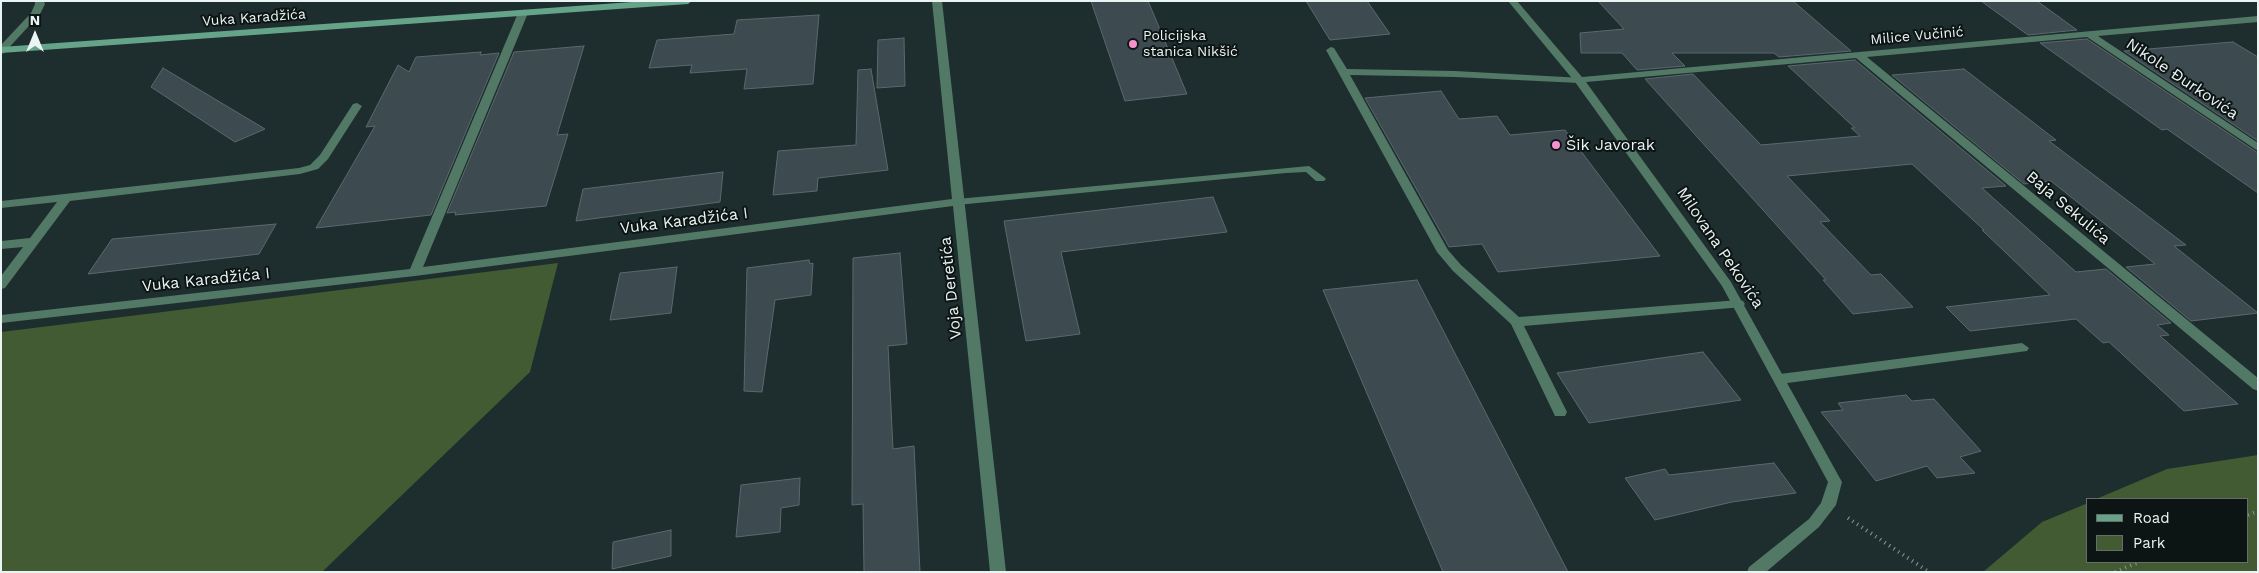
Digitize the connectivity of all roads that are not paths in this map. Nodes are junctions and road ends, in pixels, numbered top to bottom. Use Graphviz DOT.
graph roads {
  1 [pos="39,1"];
  2 [pos="688,1"];
  3 [pos="937,1"];
  4 [pos="1512,1"];
  5 [pos="658,2"];
  6 [pos="523,13"];
  7 [pos="2258,19"];
  8 [pos="2090,35"];
  9 [pos="2,50"];
  10 [pos="1331,50"];
  11 [pos="1858,55"];
  12 [pos="1343,72"];
  13 [pos="1578,80"];
  14 [pos="357,106"];
  15 [pos="2258,148"];
  16 [pos="1320,179"];
  17 [pos="66,198"];
  18 [pos="957,202"];
  19 [pos="1,205"];
  20 [pos="32,242"];
  21 [pos="1,246"];
  22 [pos="415,272"];
  23 [pos="1,284"];
  24 [pos="1739,304"];
  25 [pos="1,319"];
  26 [pos="1516,322"];
  27 [pos="2022,348"];
  28 [pos="1780,379"];
  29 [pos="2258,386"];
  30 [pos="1560,412"];
  31 [pos="998,572"];
  32 [pos="1755,572"];
  1 -- 9 [label="street"];
  2 -- 5 [label="street, Vuka Karadžića"];
  3 -- 18 [label="street, Voja Deretića"];
  4 -- 13 [label="street, Milovana Pekovića"];
  5 -- 6 [label="street, Vuka Karadžića"];
  6 -- 9 [label="street, Vuka Karadžića"];
  6 -- 22 [label="street"];
  7 -- 8 [label="street, Milice Vučinić"];
  8 -- 11 [label="street, Milice Vučinić"];
  8 -- 15 [label="street, Nikole Đurkovića"];
  10 -- 12 [label="street"];
  11 -- 13 [label="street, Milice Vučinić"];
  11 -- 29 [label="street, Baja Sekulića"];
  12 -- 13 [label="street, Milice Vučinić"];
  12 -- 26 [label="street"];
  13 -- 24 [label="street, Milovana Pekovića"];
  14 -- 17 [label="street"];
  16 -- 18 [label="street, Vuka Karadžića I"];
  17 -- 19 [label="street"];
  17 -- 20 [label="street"];
  18 -- 22 [label="street, Vuka Karadžića I"];
  18 -- 31 [label="street, Voja Deretića"];
  20 -- 21 [label="street"];
  20 -- 23 [label="street"];
  22 -- 25 [label="street, Vuka Karadžića I"];
  24 -- 26 [label="street"];
  24 -- 28 [label="street, Milovana Pekovića"];
  26 -- 30 [label="street"];
  27 -- 28 [label="street"];
  28 -- 32 [label="street, Milovana Pekovića"];
}
